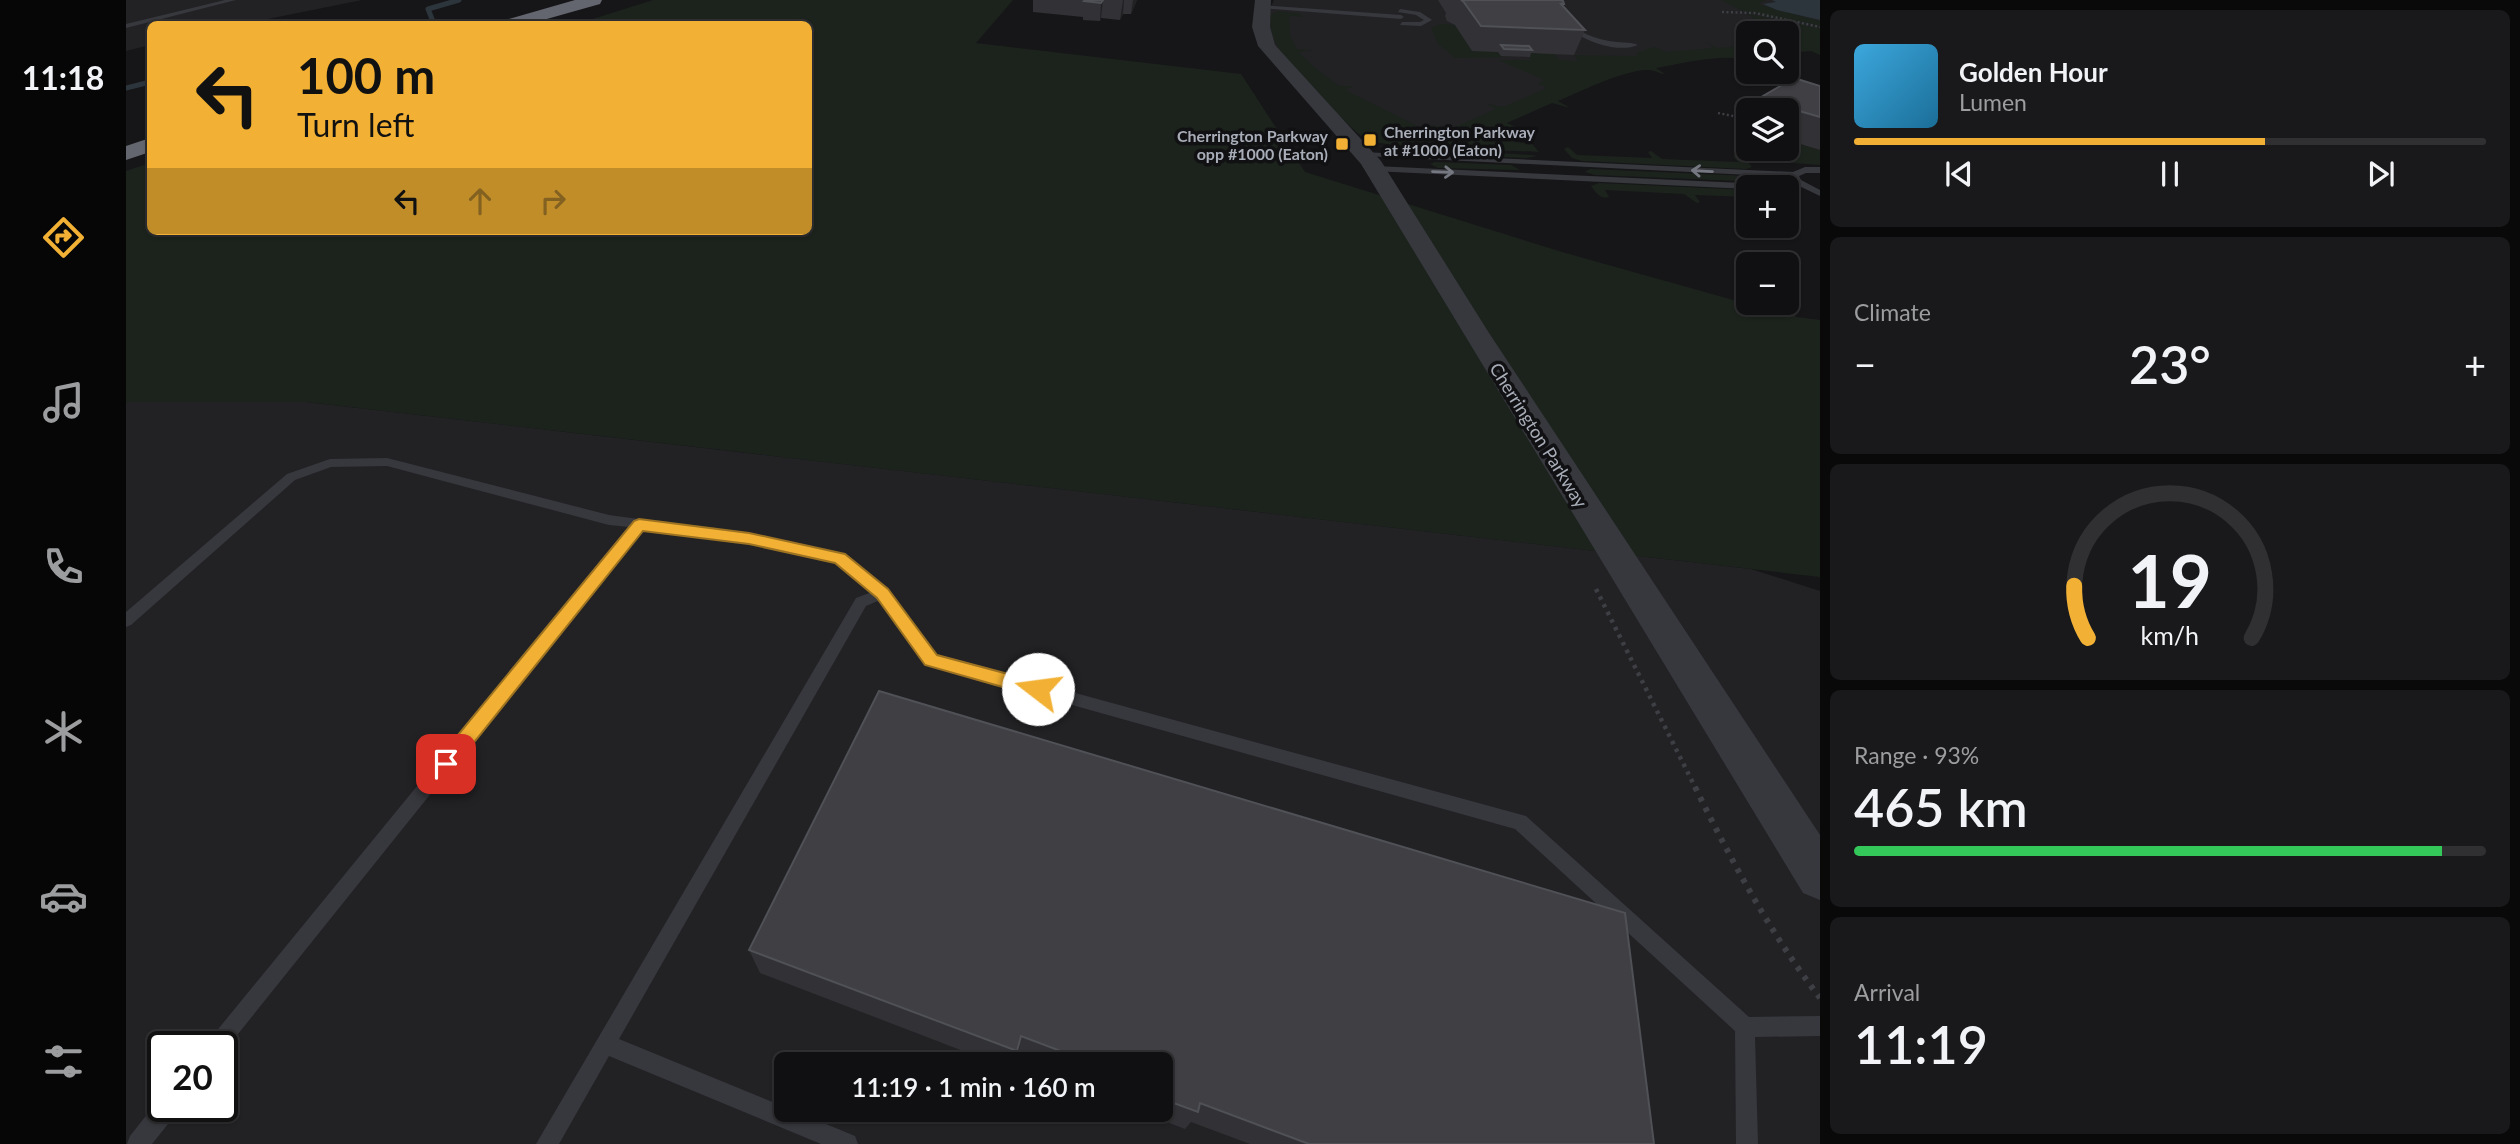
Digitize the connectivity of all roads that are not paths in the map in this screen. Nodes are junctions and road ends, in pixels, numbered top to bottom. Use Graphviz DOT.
graph roads {
  1 [pos="233,0"];
  2 [pos="1560,0"];
  3 [pos="600,2"];
  4 [pos="1263,3"];
  5 [pos="1401,17"];
  6 [pos="523,21"];
  7 [pos="546,21"];
  8 [pos="126,26"];
  9 [pos="1573,43"];
  10 [pos="1615,44"];
  11 [pos="1635,45"];
  12 [pos="147,136"];
  13 [pos="126,142"];
  14 [pos="147,146"];
  15 [pos="126,153"];
  16 [pos="1370,162"];
  17 [pos="1820,170"];
  18 [pos="1794,175"];
  19 [pos="1799,183"];
  20 [pos="1736,185"];
  21 [pos="1815,191"];
  22 [pos="639,525"];
  23 [pos="883,593"];
  24 [pos="126,621"];
  25 [pos="1820,877"];
  26 [pos="1745,1027"];
  27 [pos="1820,1027"];
  28 [pos="229,1031"];
  29 [pos="605,1044"];
  30 [pos="156,1122"];
  31 [pos="138,1144"];
  32 [pos="547,1144"];
  33 [pos="846,1144"];
  34 [pos="1747,1144"];
  1 -- 8 [label="lane"];
  2 -- 10 [label="lane"];
  3 -- 6 [label="highway"];
  3 -- 7 [label="highway"];
  4 -- 5 [label="lane"];
  4 -- 16 [label="street, Cherrington Parkway"];
  9 -- 10 [label="lane"];
  10 -- 11 [label="lane"];
  12 -- 13 [label="highway"];
  14 -- 15 [label="highway"];
  18 -- 16 [label="lane, one-way"];
  16 -- 20 [label="lane, one-way"];
  16 -- 25 [label="street, Cherrington Parkway"];
  17 -- 18 [label="lane"];
  19 -- 21 [label="lane"];
  22 -- 23 [label="lane"];
  22 -- 24 [label="lane"];
  22 -- 28 [label="lane"];
  23 -- 26 [label="lane"];
  23 -- 29 [label="lane"];
  26 -- 27 [label="lane"];
  26 -- 34 [label="lane"];
  29 -- 32 [label="lane"];
  29 -- 33 [label="lane"];
  30 -- 31 [label="lane"];
}
